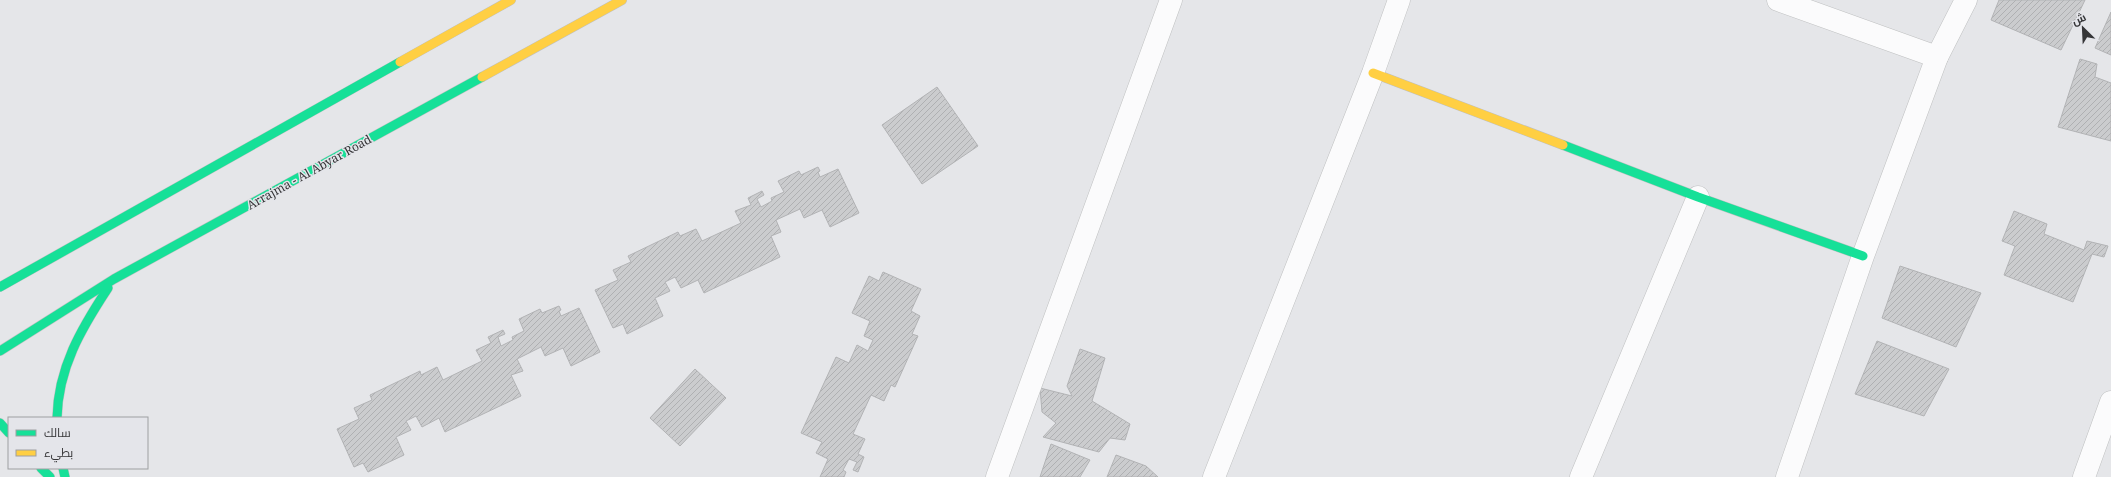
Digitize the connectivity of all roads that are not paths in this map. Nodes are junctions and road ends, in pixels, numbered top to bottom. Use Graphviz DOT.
graph roads {
  1 [pos="511,0"];
  2 [pos="622,0"];
  3 [pos="1171,0"];
  4 [pos="1399,0"];
  5 [pos="1778,0"];
  6 [pos="1966,0"];
  7 [pos="1937,56"];
  8 [pos="1373,73"];
  9 [pos="1698,197"];
  10 [pos="1863,256"];
  11 [pos="114,280"];
  12 [pos="0,287"];
  13 [pos="0,351"];
  14 [pos="2111,402"];
  15 [pos="57,417"];
  16 [pos="0,423"];
  17 [pos="8,432"];
  18 [pos="42,469"];
  19 [pos="50,477"];
  20 [pos="997,477"];
  21 [pos="1214,477"];
  22 [pos="1581,477"];
  23 [pos="1787,477"];
  24 [pos="2084,477"];
  1 -- 12 [label="main road"];
  2 -- 11 [label="main road, Arrajma - Al Abyar Road"];
  3 -- 20 [label="street"];
  4 -- 8 [label="street"];
  5 -- 7 [label="street"];
  6 -- 7 [label="street"];
  7 -- 10 [label="street"];
  8 -- 9 [label="main road"];
  8 -- 21 [label="street"];
  9 -- 10 [label="main road"];
  9 -- 22 [label="street"];
  10 -- 23 [label="street"];
  11 -- 13 [label="main road, Arrajma - Al Abyar Road"];
  11 -- 15 [label="main road"];
  14 -- 24 [label="street"];
  16 -- 17 [label="main road"];
  18 -- 19 [label="main road"];
}
